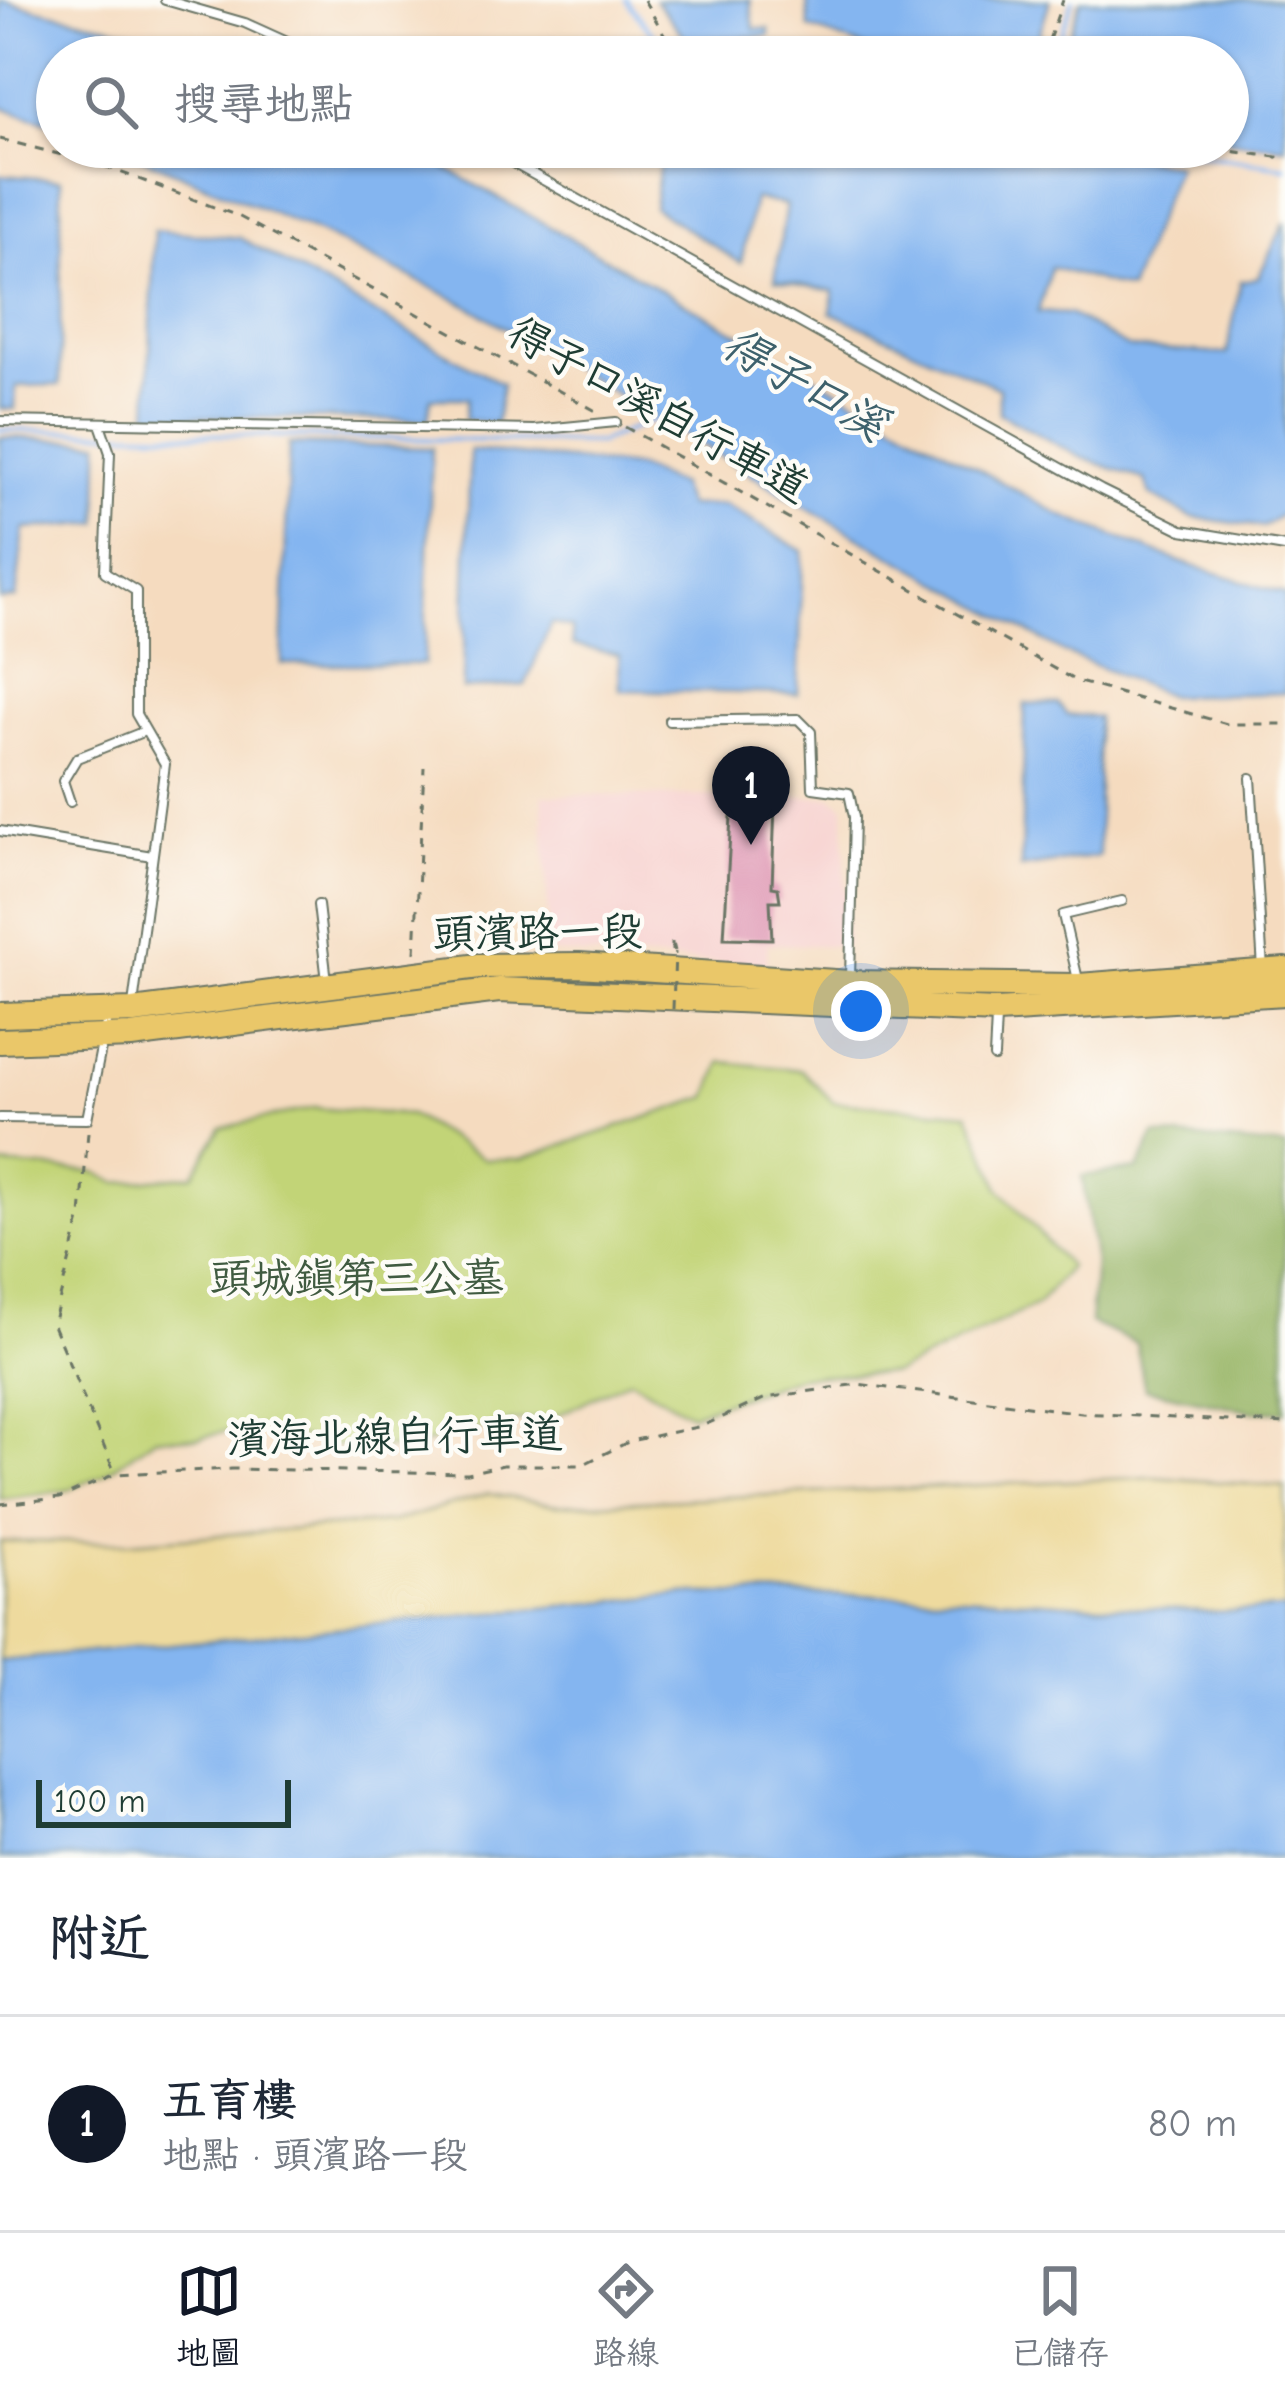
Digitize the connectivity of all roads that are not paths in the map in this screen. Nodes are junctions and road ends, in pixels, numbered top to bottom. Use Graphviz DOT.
graph roads {
  1 [pos="165,0"];
  2 [pos="274,36"];
  3 [pos="522,168"];
  4 [pos="0,421"];
  5 [pos="616,422"];
  6 [pos="100,424"];
  7 [pos="1285,548"];
  8 [pos="669,721"];
  9 [pos="146,730"];
  10 [pos="1250,778"];
  11 [pos="70,802"];
  12 [pos="0,831"];
  13 [pos="152,856"];
  14 [pos="1122,901"];
  15 [pos="318,905"];
  16 [pos="1275,982"];
  17 [pos="716,985"];
  18 [pos="1079,986"];
  19 [pos="328,987"];
  20 [pos="850,994"];
  21 [pos="997,1011"];
  22 [pos="0,1016"];
  23 [pos="120,1024"];
  24 [pos="0,1041"];
  25 [pos="994,1057"];
  26 [pos="0,1118"];
  1 -- 2 [label="lane"];
  3 -- 7 [label="lane"];
  4 -- 6 [label="lane"];
  5 -- 6 [label="lane"];
  6 -- 9 [label="lane"];
  8 -- 20 [label="lane"];
  9 -- 11 [label="lane"];
  9 -- 13 [label="lane"];
  10 -- 16 [label="lane"];
  12 -- 13 [label="lane"];
  13 -- 23 [label="lane"];
  14 -- 18 [label="lane"];
  15 -- 19 [label="lane"];
  16 -- 18 [label="main road, 頭濱路一段"];
  16 -- 21 [label="main road, 頭濱路一段"];
  17 -- 19 [label="main road, 頭濱路一段"];
  17 -- 20 [label="main road, 頭濱路一段"];
  17 -- 23 [label="main road, 頭濱路一段"];
  18 -- 20 [label="main road, 頭濱路一段"];
  19 -- 23 [label="main road, 頭濱路一段"];
  20 -- 21 [label="main road, 頭濱路一段"];
  21 -- 25 [label="lane"];
  22 -- 23 [label="main road, 頭濱路一段"];
  23 -- 24 [label="main road, 頭濱路一段"];
  23 -- 26 [label="lane"];
}
